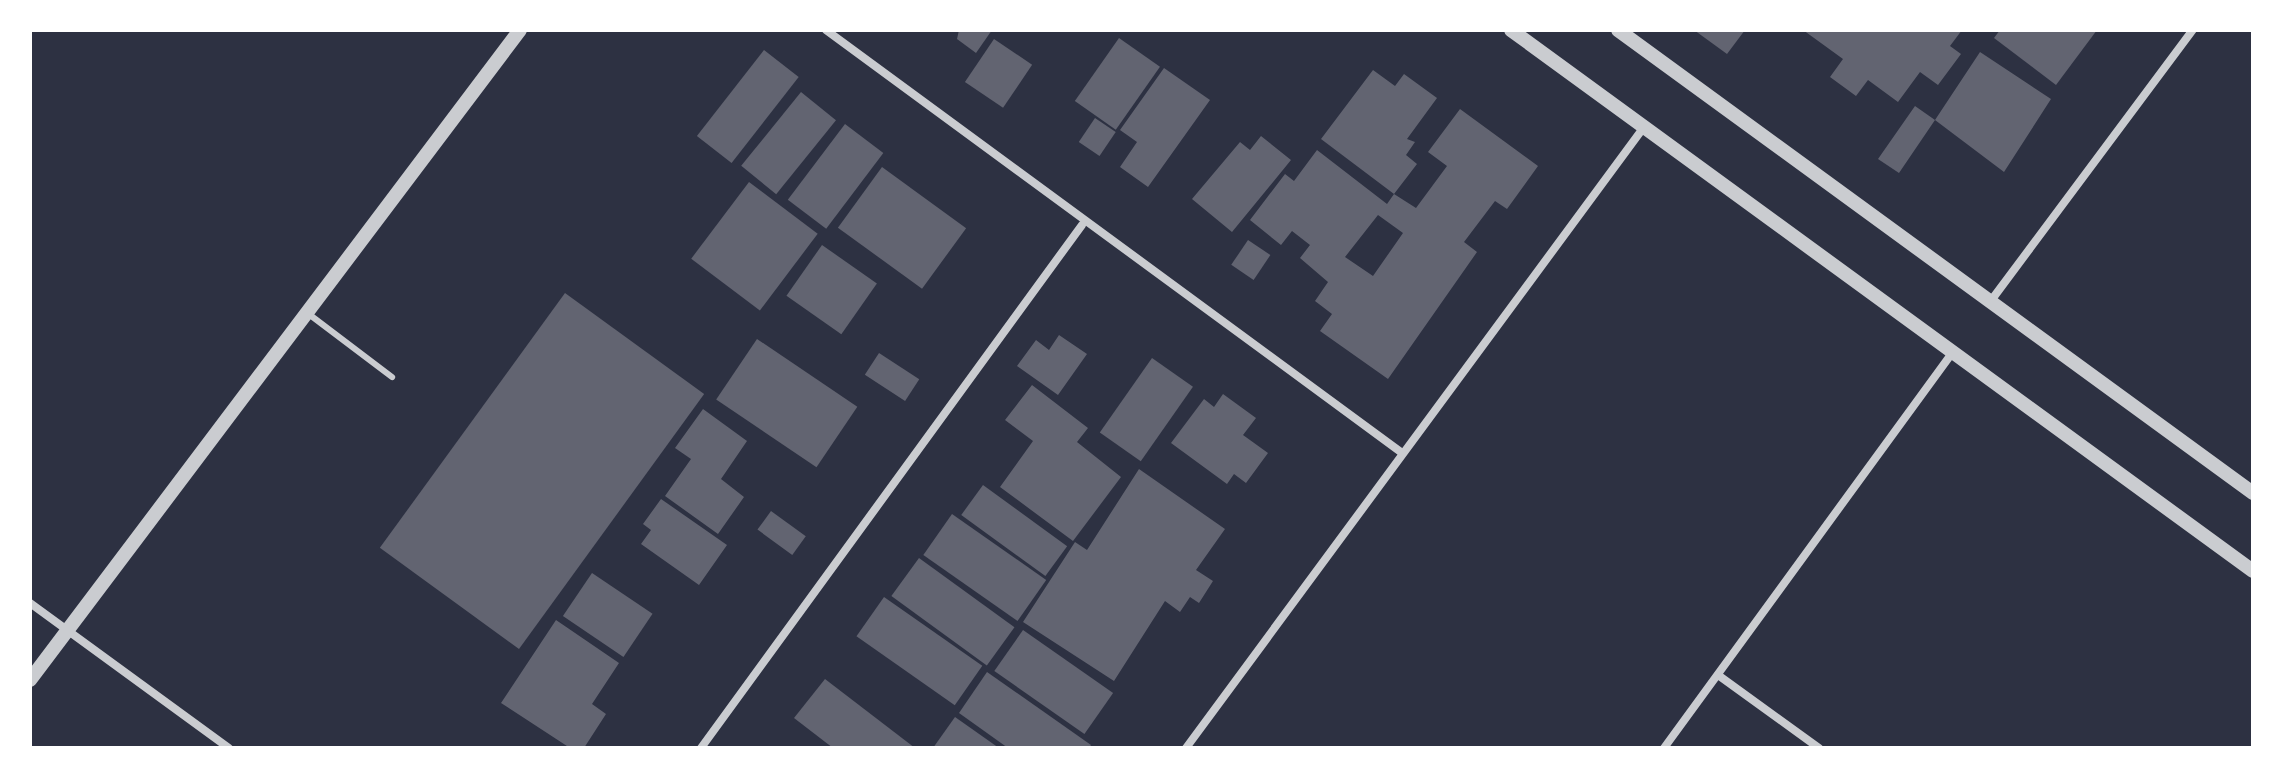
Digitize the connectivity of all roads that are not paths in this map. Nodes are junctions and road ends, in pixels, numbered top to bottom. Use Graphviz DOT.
graph roads {
  1 [pos="520,30"];
  2 [pos="826,30"];
  3 [pos="1511,30"];
  4 [pos="1618,30"];
  5 [pos="2193,30"];
  6 [pos="1644,127"];
  7 [pos="1082,225"];
  8 [pos="1990,303"];
  9 [pos="310,315"];
  10 [pos="1953,351"];
  11 [pos="392,377"];
  12 [pos="1401,452"];
  13 [pos="2253,493"];
  14 [pos="2253,571"];
  15 [pos="30,603"];
  16 [pos="69,630"];
  17 [pos="1718,675"];
  18 [pos="30,680"];
  19 [pos="229,748"];
  20 [pos="701,748"];
  21 [pos="1186,748"];
  22 [pos="1664,748"];
  23 [pos="1819,748"];
  1 -- 9 [label="street"];
  2 -- 7 [label="street"];
  3 -- 6 [label="street"];
  4 -- 8 [label="street"];
  5 -- 8 [label="street"];
  6 -- 10 [label="street"];
  6 -- 12 [label="street"];
  7 -- 12 [label="street"];
  7 -- 20 [label="street"];
  8 -- 13 [label="street"];
  9 -- 11 [label="lane"];
  9 -- 16 [label="street"];
  10 -- 14 [label="street"];
  10 -- 17 [label="street"];
  12 -- 21 [label="street"];
  15 -- 16 [label="street"];
  16 -- 18 [label="street"];
  16 -- 19 [label="street"];
  17 -- 22 [label="street"];
  17 -- 23 [label="street"];
}
